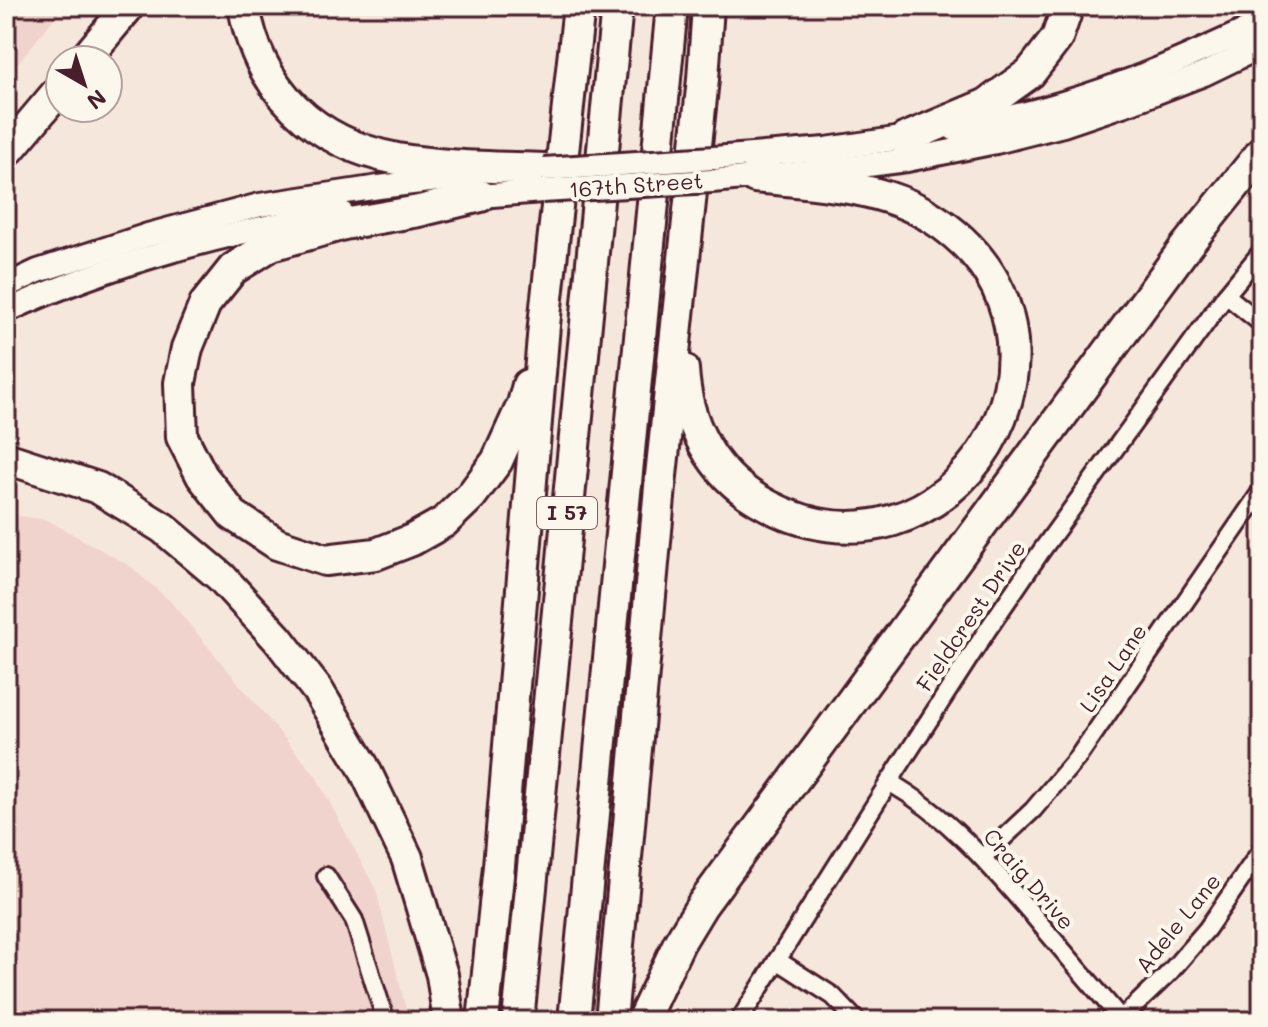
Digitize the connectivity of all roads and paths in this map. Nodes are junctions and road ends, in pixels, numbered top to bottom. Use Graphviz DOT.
graph roads {
  1 [pos="129,6"];
  2 [pos="244,6"];
  3 [pos="569,6"];
  4 [pos="579,6"];
  5 [pos="617,6"];
  6 [pos="672,6"];
  7 [pos="708,6"];
  8 [pos="715,6"];
  9 [pos="1068,6"];
  10 [pos="1262,23"];
  11 [pos="97,44"];
  12 [pos="1262,46"];
  13 [pos="573,67"];
  14 [pos="703,79"];
  15 [pos="44,108"];
  16 [pos="904,139"];
  17 [pos="1262,152"];
  18 [pos="6,153"];
  19 [pos="713,169"];
  20 [pos="755,177"];
  21 [pos="543,180"];
  22 [pos="481,196"];
  23 [pos="1262,251"];
  24 [pos="681,285"];
  25 [pos="6,286"];
  26 [pos="1226,295"];
  27 [pos="6,311"];
  28 [pos="1262,324"];
  29 [pos="544,325"];
  30 [pos="6,458"];
  31 [pos="1262,490"];
  32 [pos="889,782"];
  33 [pos="1262,849"];
  34 [pos="983,857"];
  35 [pos="326,876"];
  36 [pos="777,960"];
  37 [pos="1122,1020"];
  38 [pos="386,1021"];
  39 [pos="449,1021"];
  40 [pos="483,1021"];
  41 [pos="518,1021"];
  42 [pos="574,1021"];
  43 [pos="611,1021"];
  44 [pos="642,1021"];
  45 [pos="739,1021"];
  46 [pos="857,1021"];
  1 -- 11 [label="highway"];
  2 -- 21 [label="highway"];
  3 -- 13 [label="highway"];
  4 -- 13 [label="highway"];
  5 -- 41 [label="highway, I 57"];
  6 -- 42 [label="highway, I 57"];
  7 -- 14 [label="highway"];
  8 -- 14 [label="highway"];
  9 -- 16 [label="highway"];
  10 -- 16 [label="main road, 167th Street"];
  12 -- 20 [label="main road, 167th Street"];
  13 -- 29 [label="highway"];
  14 -- 24 [label="highway"];
  15 -- 18 [label="highway"];
  16 -- 19 [label="main road, 167th Street"];
  17 -- 44 [label="highway"];
  19 -- 20 [label="main road, 167th Street"];
  19 -- 21 [label="main road, 167th Street, bridge"];
  20 -- 24 [label="highway"];
  21 -- 22 [label="main road, 167th Street"];
  21 -- 25 [label="main road, 167th Street"];
  22 -- 27 [label="main road, 167th Street"];
  22 -- 29 [label="highway"];
  23 -- 26 [label="street, Fieldcrest Drive"];
  24 -- 43 [label="highway"];
  26 -- 28 [label="street"];
  26 -- 32 [label="street, Fieldcrest Drive"];
  29 -- 40 [label="highway"];
  30 -- 39 [label="highway"];
  31 -- 34 [label="street, Lisa Lane"];
  32 -- 34 [label="street, Craig Drive"];
  32 -- 36 [label="street, Fieldcrest Drive"];
  33 -- 37 [label="street, Adele Lane"];
  34 -- 37 [label="street, Craig Drive"];
  35 -- 38 [label="street"];
  36 -- 45 [label="street, Fieldcrest Drive"];
  36 -- 46 [label="street"];
}
